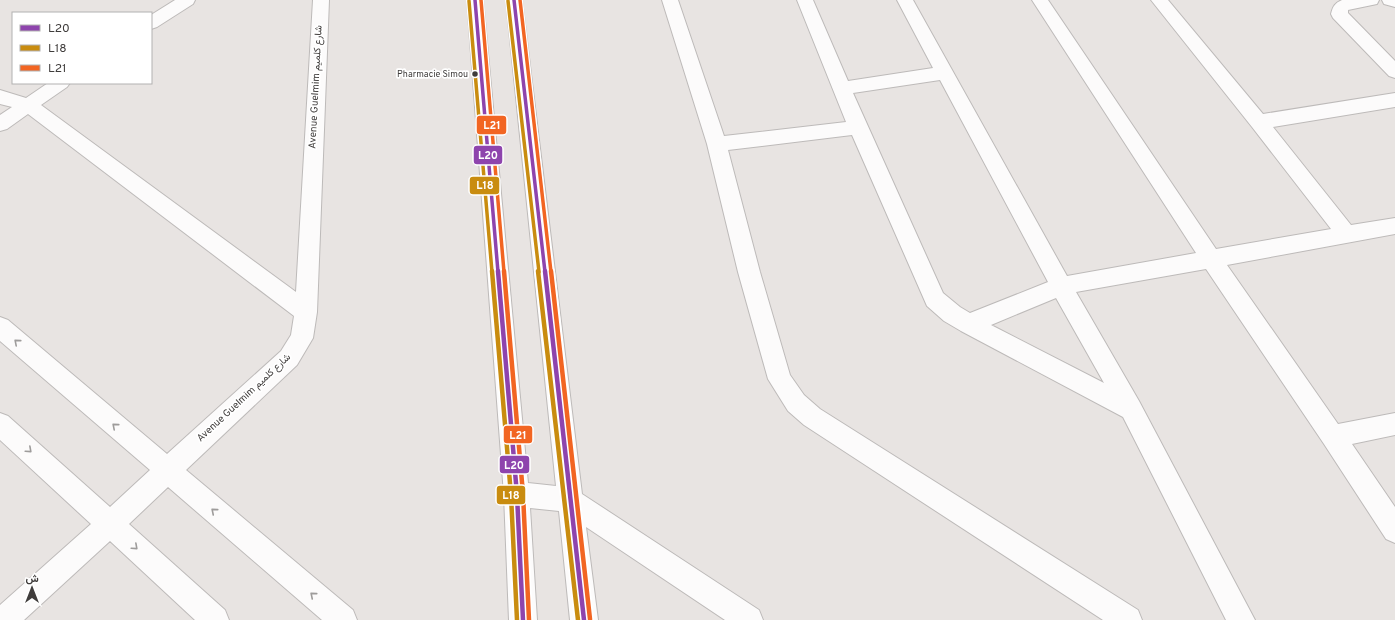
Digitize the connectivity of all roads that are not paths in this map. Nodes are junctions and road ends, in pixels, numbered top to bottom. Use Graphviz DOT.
graph roads {
  1 [pos="187,0"];
  2 [pos="321,0"];
  3 [pos="475,0"];
  4 [pos="514,0"];
  5 [pos="670,0"];
  6 [pos="805,0"];
  7 [pos="905,0"];
  8 [pos="1040,0"];
  9 [pos="1159,0"];
  10 [pos="1371,0"];
  11 [pos="1390,0"];
  12 [pos="1395,2"];
  13 [pos="152,22"];
  14 [pos="1395,72"];
  15 [pos="945,73"];
  16 [pos="60,84"];
  17 [pos="842,88"];
  18 [pos="0,97"];
  19 [pos="1395,100"];
  20 [pos="28,105"];
  21 [pos="1259,122"];
  22 [pos="0,124"];
  23 [pos="858,127"];
  24 [pos="716,144"];
  25 [pos="1395,226"];
  26 [pos="1347,235"];
  27 [pos="1211,259"];
  28 [pos="1061,286"];
  29 [pos="306,312"];
  30 [pos="969,324"];
  31 [pos="0,327"];
  32 [pos="1131,409"];
  33 [pos="0,424"];
  34 [pos="1395,424"];
  35 [pos="1333,436"];
  36 [pos="167,470"];
  37 [pos="517,495"];
  38 [pos="569,500"];
  39 [pos="110,524"];
  40 [pos="1395,530"];
  41 [pos="4,620"];
  42 [pos="215,620"];
  43 [pos="343,620"];
  44 [pos="523,620"];
  45 [pos="584,620"];
  46 [pos="749,620"];
  47 [pos="1128,620"];
  48 [pos="1241,620"];
  1 -- 13 [label="street"];
  2 -- 29 [label="street, Avenue Guelmim شارع كلميم"];
  3 -- 37 [label="street"];
  4 -- 38 [label="street"];
  5 -- 24 [label="street"];
  6 -- 17 [label="street"];
  7 -- 15 [label="street"];
  8 -- 27 [label="street"];
  9 -- 21 [label="street"];
  10 -- 14 [label="street"];
  11 -- 12 [label="street"];
  15 -- 17 [label="street"];
  15 -- 28 [label="street"];
  16 -- 20 [label="street"];
  17 -- 23 [label="street"];
  18 -- 20 [label="street"];
  19 -- 21 [label="street"];
  20 -- 22 [label="street"];
  20 -- 29 [label="street"];
  21 -- 26 [label="street"];
  23 -- 24 [label="street"];
  23 -- 30 [label="street"];
  24 -- 47 [label="street"];
  25 -- 26 [label="street"];
  26 -- 27 [label="street"];
  27 -- 28 [label="street"];
  27 -- 35 [label="street"];
  28 -- 30 [label="street"];
  28 -- 32 [label="street"];
  29 -- 36 [label="street, Avenue Guelmim شارع كلميم"];
  30 -- 32 [label="street"];
  36 -- 31 [label="street, one-way"];
  32 -- 48 [label="street"];
  33 -- 39 [label="street, one-way"];
  34 -- 35 [label="street"];
  35 -- 40 [label="street"];
  36 -- 39 [label="street, Avenue Guelmim شارع كلميم"];
  43 -- 36 [label="street, one-way"];
  37 -- 38 [label="street"];
  37 -- 44 [label="street"];
  38 -- 45 [label="street"];
  38 -- 46 [label="street"];
  39 -- 41 [label="street, Avenue Guelmim شارع كلميم"];
  39 -- 42 [label="street, one-way"];
}
